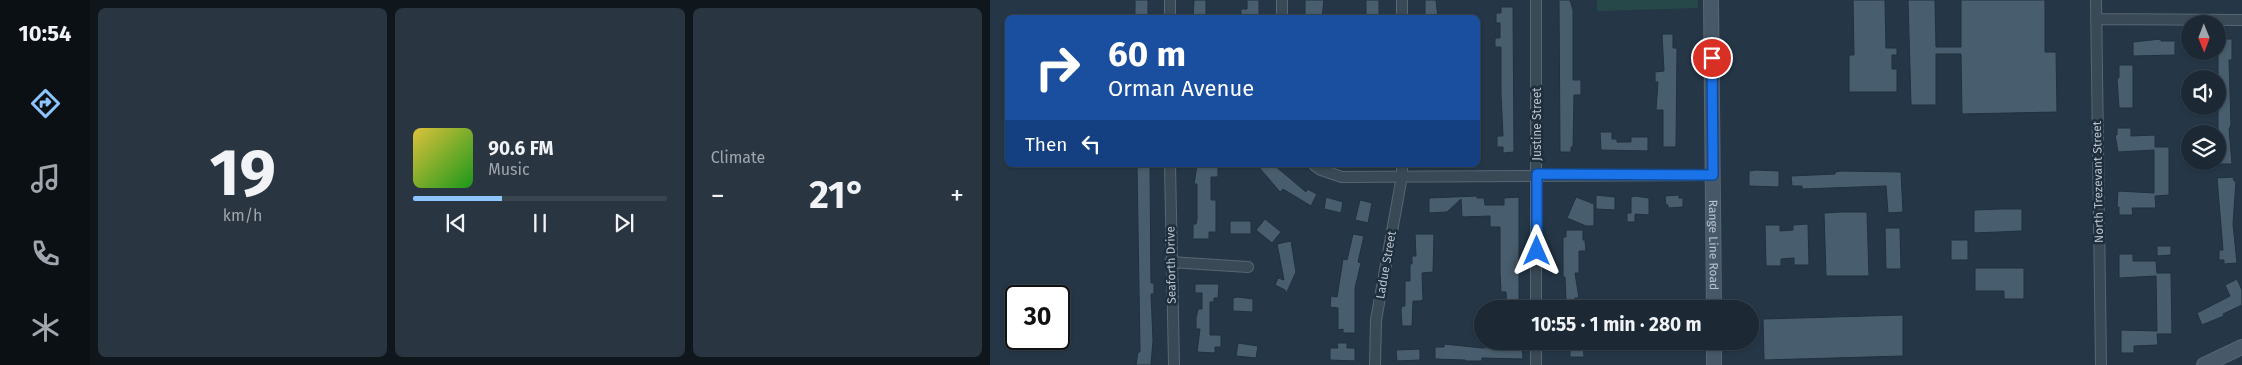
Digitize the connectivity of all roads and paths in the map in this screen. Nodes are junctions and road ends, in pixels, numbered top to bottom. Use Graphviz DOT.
graph roads {
  1 [pos="1170,0"];
  2 [pos="1282,0"];
  3 [pos="1402,0"];
  4 [pos="1536,0"];
  5 [pos="1711,0"];
  6 [pos="2096,0"];
  7 [pos="1170,15"];
  8 [pos="1282,15"];
  9 [pos="1402,15"];
  10 [pos="2096,19"];
  11 [pos="2242,20"];
  12 [pos="1170,167"];
  13 [pos="1317,167"];
  14 [pos="1402,167"];
  15 [pos="1537,174"];
  16 [pos="1713,175"];
  17 [pos="1402,176"];
  18 [pos="1170,262"];
  19 [pos="1248,266"];
  20 [pos="1536,300"];
  21 [pos="1714,300"];
  22 [pos="2242,347"];
  23 [pos="1536,350"];
  24 [pos="1714,350"];
  25 [pos="1174,365"];
  26 [pos="1375,365"];
  27 [pos="1536,365"];
  28 [pos="1714,365"];
  29 [pos="2101,365"];
  30 [pos="2204,365"];
  1 -- 7 [label="street"];
  2 -- 8 [label="street"];
  3 -- 9 [label="street"];
  4 -- 15 [label="street, Justine Street"];
  5 -- 16 [label="main road, Range Line Road"];
  6 -- 10 [label="street, North Trezevant Street"];
  10 -- 11 [label="street"];
  10 -- 29 [label="street, North Trezevant Street"];
  12 -- 18 [label="street, Seaforth Drive"];
  13 -- 17 [label="street"];
  14 -- 17 [label="street, Ladue Street"];
  15 -- 16 [label="street"];
  15 -- 17 [label="street"];
  15 -- 20 [label="street, Justine Street"];
  16 -- 21 [label="main road, Range Line Road"];
  17 -- 26 [label="street, Ladue Street"];
  18 -- 19 [label="street"];
  18 -- 25 [label="street, Seaforth Drive"];
  22 -- 30 [label="main road"];
  23 -- 27 [label="street"];
  24 -- 28 [label="main road"];
}
